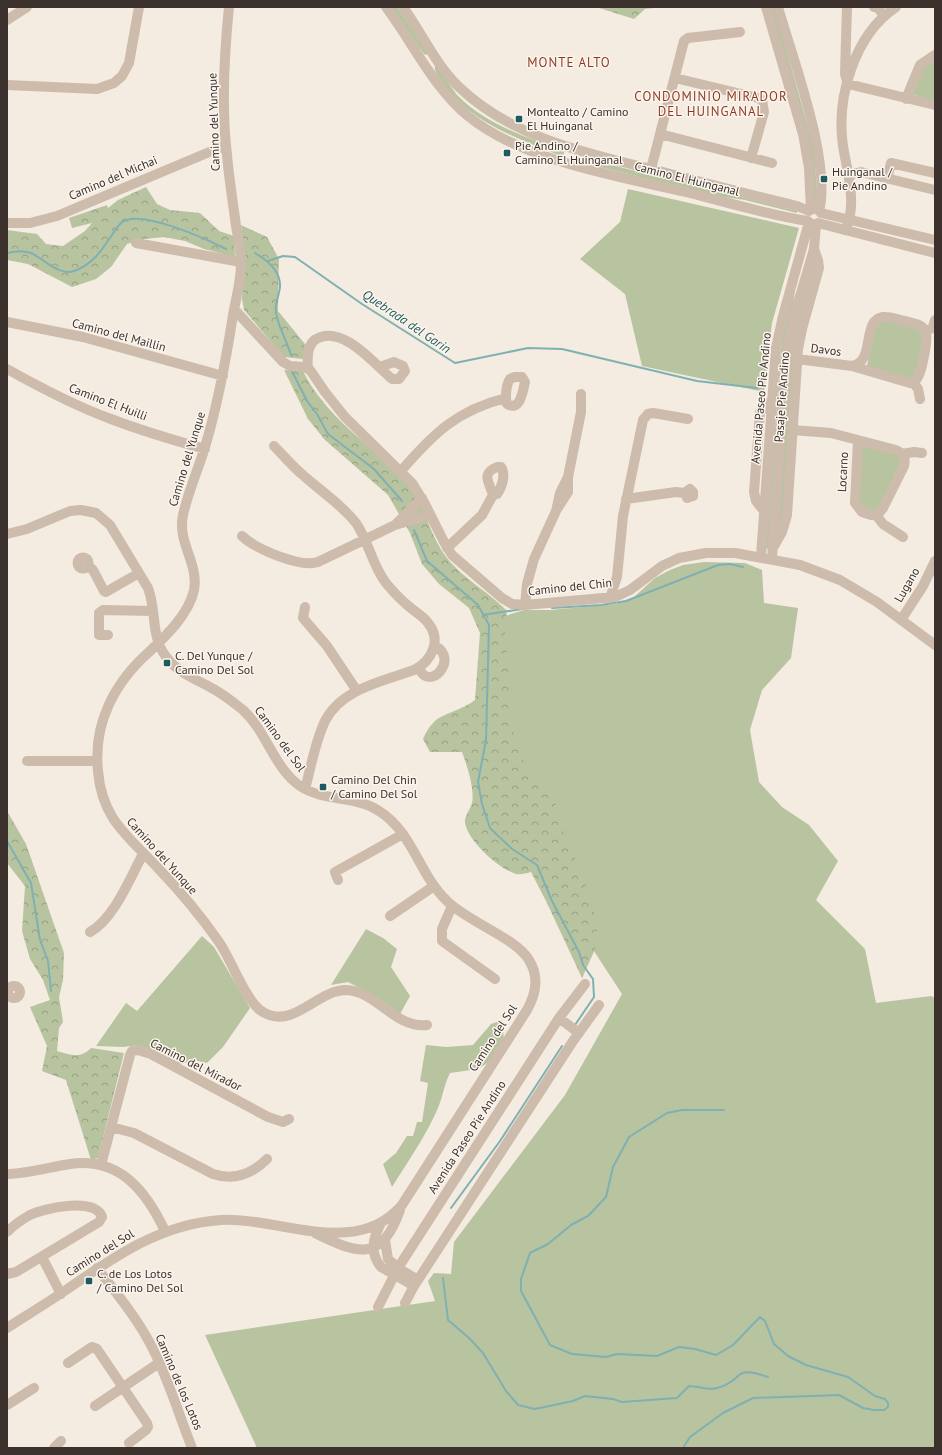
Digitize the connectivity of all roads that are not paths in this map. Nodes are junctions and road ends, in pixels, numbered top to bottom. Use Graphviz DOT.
graph roads {
  1 [pos="27,7"];
  2 [pos="139,7"];
  3 [pos="230,7"];
  4 [pos="386,7"];
  5 [pos="402,7"];
  6 [pos="766,7"];
  7 [pos="778,7"];
  8 [pos="847,7"];
  9 [pos="874,7"];
  10 [pos="896,7"];
  11 [pos="884,16"];
  12 [pos="7,20"];
  13 [pos="740,32"];
  14 [pos="935,55"];
  15 [pos="435,56"];
  16 [pos="425,64"];
  17 [pos="675,78"];
  18 [pos="848,84"];
  19 [pos="7,85"];
  20 [pos="906,98"];
  21 [pos="935,105"];
  22 [pos="660,134"];
  23 [pos="226,145"];
  24 [pos="573,148"];
  25 [pos="751,158"];
  26 [pos="570,163"];
  27 [pos="772,163"];
  28 [pos="651,170"];
  29 [pos="935,173"];
  30 [pos="848,175"];
  31 [pos="888,179"];
  32 [pos="935,190"];
  33 [pos="814,217"];
  34 [pos="849,219"];
  35 [pos="7,224"];
  36 [pos="845,230"];
  37 [pos="935,240"];
  38 [pos="136,244"];
  39 [pos="814,249"];
  40 [pos="935,253"];
  41 [pos="241,262"];
  42 [pos="234,309"];
  43 [pos="935,320"];
  44 [pos="7,322"];
  45 [pos="926,332"];
  46 [pos="797,359"];
  47 [pos="864,359"];
  48 [pos="852,366"];
  49 [pos="380,367"];
  50 [pos="308,368"];
  51 [pos="7,369"];
  52 [pos="871,372"];
  53 [pos="223,376"];
  54 [pos="913,382"];
  55 [pos="581,394"];
  56 [pos="506,398"];
  57 [pos="772,399"];
  58 [pos="920,399"];
  59 [pos="688,420"];
  60 [pos="792,430"];
  61 [pos="858,440"];
  62 [pos="274,446"];
  63 [pos="204,449"];
  64 [pos="922,453"];
  65 [pos="902,454"];
  66 [pos="402,471"];
  67 [pos="685,493"];
  68 [pos="494,495"];
  69 [pos="422,498"];
  70 [pos="626,500"];
  71 [pos="430,515"];
  72 [pos="876,515"];
  73 [pos="395,525"];
  74 [pos="7,534"];
  75 [pos="242,536"];
  76 [pos="903,537"];
  77 [pos="364,540"];
  78 [pos="773,547"];
  79 [pos="447,548"];
  80 [pos="761,556"];
  81 [pos="772,558"];
  82 [pos="935,562"];
  83 [pos="88,566"];
  84 [pos="139,573"];
  85 [pos="618,577"];
  86 [pos="624,594"];
  87 [pos="610,598"];
  88 [pos="525,605"];
  89 [pos="305,607"];
  90 [pos="153,611"];
  91 [pos="901,620"];
  92 [pos="154,625"];
  93 [pos="172,629"];
  94 [pos="108,635"];
  95 [pos="158,644"];
  96 [pos="935,645"];
  97 [pos="434,646"];
  98 [pos="418,668"];
  99 [pos="357,691"];
  100 [pos="27,761"];
  101 [pos="97,761"];
  102 [pos="305,790"];
  103 [pos="403,834"];
  104 [pos="143,854"];
  105 [pos="338,880"];
  106 [pos="434,886"];
  107 [pos="452,906"];
  108 [pos="390,916"];
  109 [pos="90,932"];
  110 [pos="495,979"];
  111 [pos="585,984"];
  112 [pos="599,1005"];
  113 [pos="559,1018"];
  114 [pos="427,1026"];
  115 [pos="579,1033"];
  116 [pos="289,1119"];
  117 [pos="111,1127"];
  118 [pos="267,1159"];
  119 [pos="101,1165"];
  120 [pos="8,1174"];
  121 [pos="402,1205"];
  122 [pos="380,1225"];
  123 [pos="310,1230"];
  124 [pos="166,1231"];
  125 [pos="7,1232"];
  126 [pos="385,1240"];
  127 [pos="372,1248"];
  128 [pos="42,1257"];
  129 [pos="97,1268"];
  130 [pos="396,1272"];
  131 [pos="7,1274"];
  132 [pos="416,1283"];
  133 [pos="63,1292"];
  134 [pos="405,1303"];
  135 [pos="378,1307"];
  136 [pos="7,1328"];
  137 [pos="68,1363"];
  138 [pos="159,1363"];
  139 [pos="34,1388"];
  140 [pos="122,1388"];
  141 [pos="7,1405"];
  142 [pos="95,1406"];
  143 [pos="129,1443"];
  144 [pos="192,1448"];
  1 -- 12 [label="street"];
  2 -- 19 [label="street"];
  3 -- 23 [label="street, Camino del Yunque"];
  4 -- 16 [label="street, Camino El Huinganal"];
  5 -- 15 [label="street, Camino El Huinganal"];
  6 -- 33 [label="street, Avenida Paseo Pie Andino"];
  7 -- 33 [label="street, Avenida Paseo Pie Andino"];
  8 -- 18 [label="street"];
  9 -- 11 [label="street"];
  10 -- 11 [label="street"];
  11 -- 18 [label="street"];
  13 -- 17 [label="street"];
  14 -- 20 [label="street"];
  15 -- 16 [label="street"];
  15 -- 24 [label="street, Camino El Huinganal"];
  16 -- 26 [label="street, Camino El Huinganal"];
  17 -- 22 [label="street"];
  17 -- 25 [label="street"];
  18 -- 20 [label="street"];
  18 -- 30 [label="street"];
  20 -- 21 [label="street"];
  22 -- 25 [label="street"];
  22 -- 28 [label="street"];
  23 -- 35 [label="street, Camino del Michai"];
  23 -- 41 [label="street, Camino del Yunque"];
  24 -- 26 [label="street"];
  24 -- 28 [label="street, Camino El Huinganal"];
  25 -- 27 [label="street"];
  26 -- 33 [label="street, Camino El Huinganal"];
  28 -- 33 [label="street, Camino El Huinganal"];
  29 -- 31 [label="street"];
  30 -- 31 [label="street"];
  30 -- 34 [label="street"];
  31 -- 32 [label="street"];
  33 -- 34 [label="street, Camino El Huinganal"];
  33 -- 36 [label="street, Camino El Huinganal"];
  33 -- 39 [label="street, Avenida Paseo Pie Andino"];
  33 -- 57 [label="street, Avenida Paseo Pie Andino"];
  34 -- 36 [label="street"];
  34 -- 37 [label="street, Camino El Huinganal"];
  36 -- 40 [label="street, Camino El Huinganal"];
  38 -- 41 [label="street"];
  39 -- 46 [label="street, Pasaje Pie Andino"];
  39 -- 78 [label="street, Avenida Paseo Pie Andino"];
  41 -- 42 [label="street, Camino del Yunque"];
  42 -- 50 [label="street"];
  42 -- 53 [label="street, Camino del Yunque"];
  43 -- 45 [label="street"];
  44 -- 53 [label="street, Camino del Maillin"];
  45 -- 47 [label="street"];
  45 -- 54 [label="street"];
  46 -- 48 [label="street, Davos"];
  46 -- 60 [label="street, Pasaje Pie Andino"];
  47 -- 48 [label="street, Davos"];
  47 -- 52 [label="street"];
  48 -- 52 [label="street, Davos"];
  49 -- 50 [label="street"];
  50 -- 66 [label="street, Camino del Chin"];
  51 -- 63 [label="street, Camino El Huilli"];
  52 -- 54 [label="street, Davos"];
  53 -- 63 [label="street, Camino del Yunque"];
  54 -- 58 [label="street"];
  55 -- 88 [label="street"];
  56 -- 66 [label="street"];
  57 -- 80 [label="street, Pasaje Pie Andino"];
  59 -- 70 [label="street"];
  60 -- 61 [label="street, Locarno"];
  60 -- 78 [label="street, Pasaje Pie Andino"];
  61 -- 65 [label="street, Locarno"];
  61 -- 72 [label="street, Locarno"];
  62 -- 77 [label="street"];
  63 -- 93 [label="street, Camino del Yunque"];
  64 -- 65 [label="street, Locarno"];
  65 -- 72 [label="street"];
  66 -- 69 [label="street, Camino del Chin"];
  67 -- 70 [label="street"];
  68 -- 79 [label="street"];
  69 -- 71 [label="street, Camino del Chin"];
  69 -- 73 [label="street"];
  70 -- 85 [label="street"];
  71 -- 73 [label="street"];
  71 -- 79 [label="street, Camino del Chin"];
  72 -- 76 [label="street, Locarno"];
  73 -- 77 [label="street"];
  74 -- 84 [label="street, Camino del Sol"];
  75 -- 77 [label="street"];
  77 -- 97 [label="street"];
  78 -- 81 [label="street, Avenida Paseo Pie Andino"];
  79 -- 88 [label="street, Camino del Chin"];
  80 -- 81 [label="street, Camino del Chin"];
  80 -- 86 [label="street, Camino del Chin"];
  81 -- 91 [label="street, Camino del Chin"];
  82 -- 91 [label="street, Lugano"];
  83 -- 84 [label="street"];
  84 -- 90 [label="street, Camino del Sol"];
  85 -- 86 [label="street"];
  85 -- 87 [label="street"];
  86 -- 87 [label="street, Camino del Chin"];
  87 -- 88 [label="street, Camino del Chin"];
  89 -- 99 [label="street"];
  90 -- 92 [label="street, Camino del Sol"];
  90 -- 94 [label="street"];
  91 -- 96 [label="street, Camino del Chin"];
  92 -- 93 [label="street"];
  92 -- 95 [label="street, Camino del Sol"];
  93 -- 95 [label="street, Camino del Yunque"];
  95 -- 101 [label="street, Camino del Yunque"];
  95 -- 102 [label="street, Camino del Sol"];
  97 -- 98 [label="street"];
  97 -- 98 [label="street"];
  98 -- 99 [label="street"];
  99 -- 102 [label="street"];
  100 -- 101 [label="street"];
  101 -- 104 [label="street, Camino del Yunque"];
  102 -- 103 [label="street, Camino del Sol"];
  103 -- 105 [label="street"];
  103 -- 106 [label="street, Camino del Sol"];
  104 -- 109 [label="street"];
  104 -- 114 [label="street, Camino del Yunque"];
  106 -- 107 [label="street, Camino del Sol"];
  106 -- 108 [label="street"];
  107 -- 110 [label="street"];
  107 -- 121 [label="street, Camino del Sol"];
  111 -- 113 [label="street, Avenida Paseo Pie Andino"];
  112 -- 115 [label="street"];
  113 -- 115 [label="street"];
  113 -- 130 [label="street, Avenida Paseo Pie Andino"];
  115 -- 132 [label="street"];
  116 -- 117 [label="street, Camino del Mirador"];
  117 -- 118 [label="street"];
  117 -- 119 [label="street, Camino del Mirador"];
  119 -- 120 [label="street"];
  119 -- 124 [label="street"];
  121 -- 122 [label="street, Camino del Sol"];
  121 -- 126 [label="street, Camino del Sol"];
  122 -- 123 [label="street, Camino del Sol"];
  122 -- 127 [label="street"];
  123 -- 124 [label="street, Camino del Sol"];
  123 -- 127 [label="street, Camino del Sol"];
  124 -- 129 [label="street, Camino del Sol"];
  125 -- 128 [label="street"];
  126 -- 127 [label="street, Camino del Sol"];
  126 -- 130 [label="street"];
  127 -- 130 [label="street"];
  128 -- 131 [label="street"];
  128 -- 133 [label="street"];
  129 -- 133 [label="street, Camino del Sol"];
  129 -- 138 [label="street, Camino de los Lotos"];
  130 -- 132 [label="street"];
  130 -- 135 [label="street, Avenida Paseo Pie Andino"];
  132 -- 134 [label="street"];
  133 -- 136 [label="street, Camino del Sol"];
  137 -- 140 [label="street"];
  138 -- 140 [label="street"];
  138 -- 144 [label="street, Camino de los Lotos"];
  139 -- 141 [label="street"];
  140 -- 142 [label="street"];
  140 -- 143 [label="street"];
}
